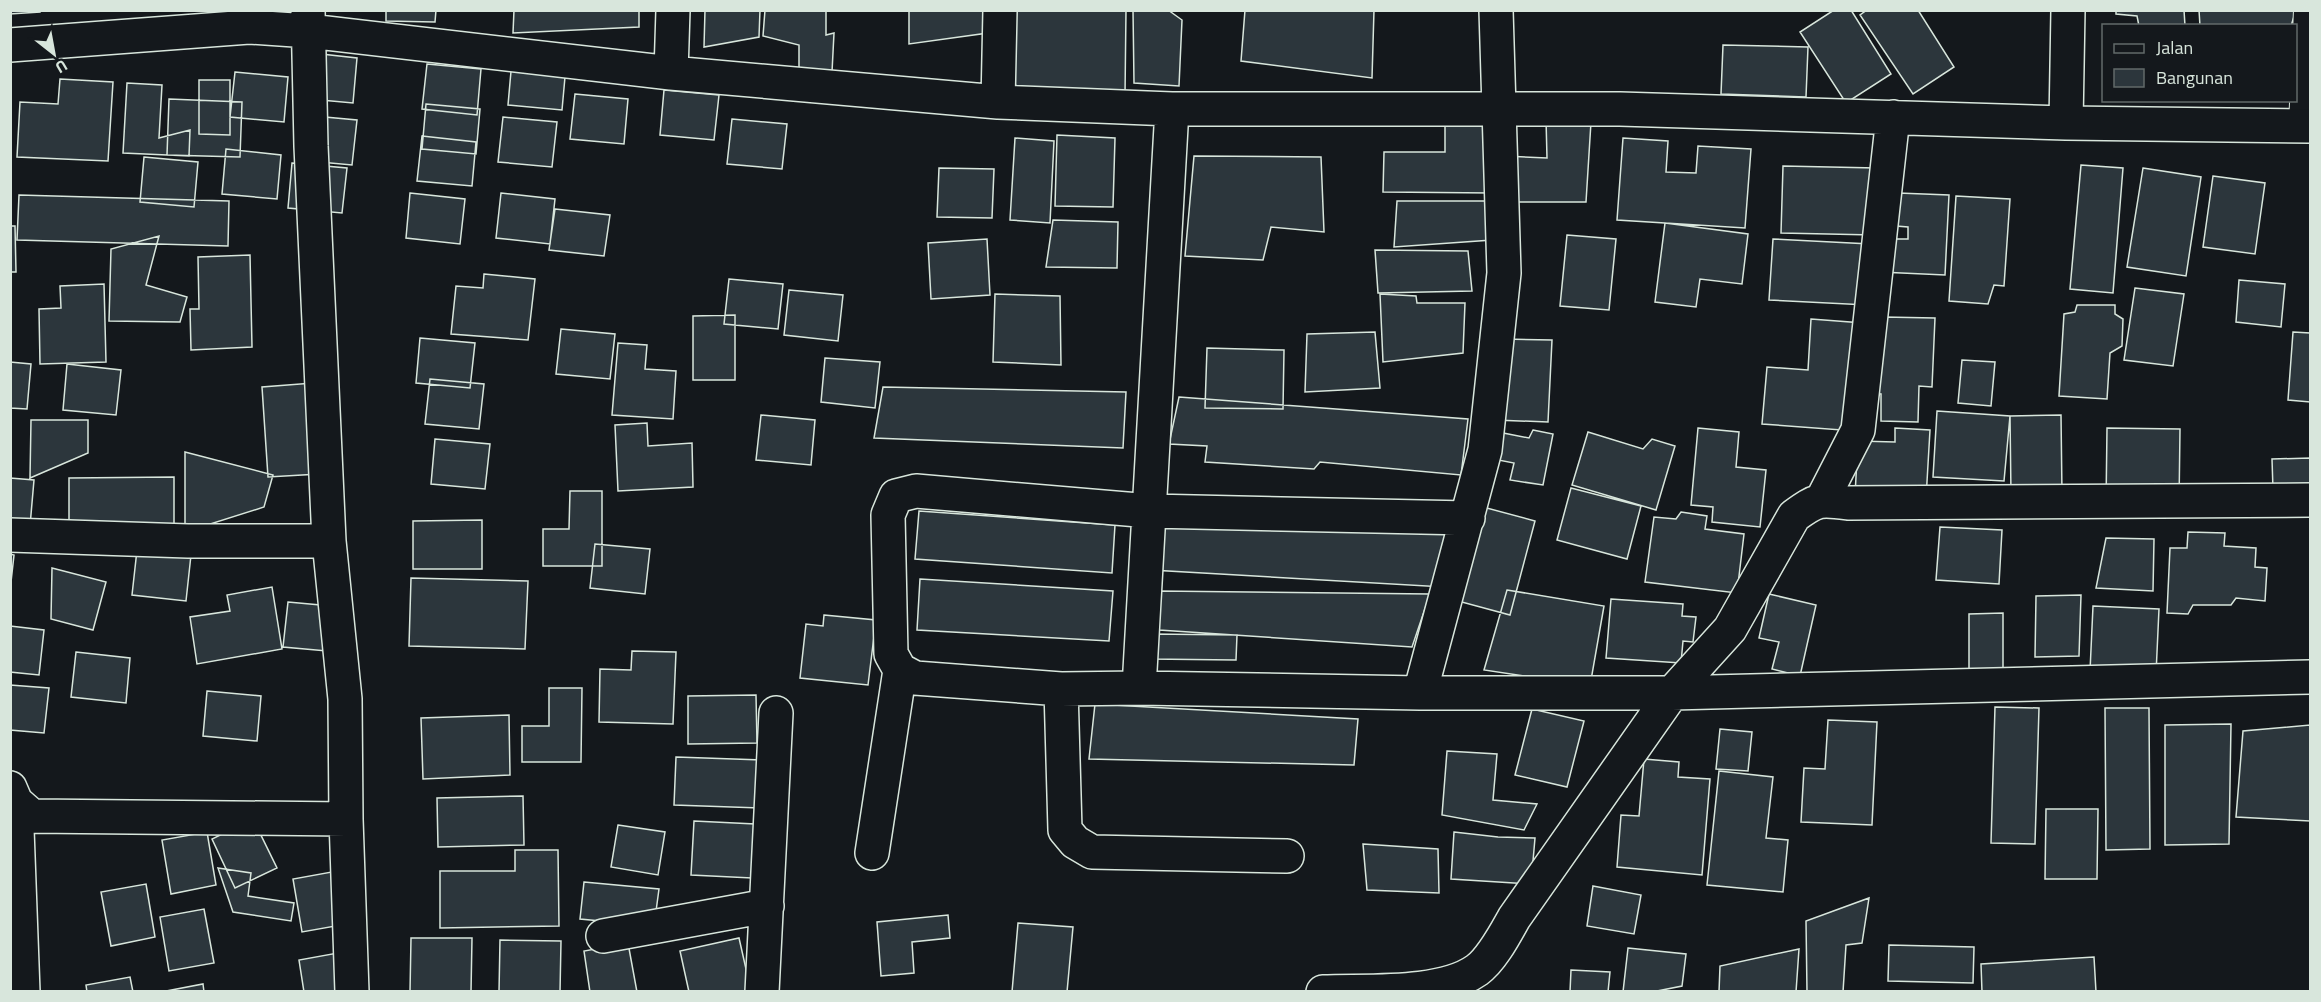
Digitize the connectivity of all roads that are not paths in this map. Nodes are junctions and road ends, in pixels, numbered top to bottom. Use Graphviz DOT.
graph roads {
  1 [pos="673,10"];
  2 [pos="1000,10"];
  3 [pos="1496,10"];
  4 [pos="2068,10"];
  5 [pos="2304,10"];
  6 [pos="308,21"];
  7 [pos="10,45"];
  8 [pos="671,73"];
  9 [pos="998,102"];
  10 [pos="1498,108"];
  11 [pos="1172,109"];
  12 [pos="1893,117"];
  13 [pos="2066,123"];
  14 [pos="2305,126"];
  15 [pos="1822,500"];
  16 [pos="2310,500"];
  17 [pos="1150,511"];
  18 [pos="1468,518"];
  19 [pos="10,535"];
  20 [pos="329,541"];
  21 [pos="900,670"];
  22 [pos="2310,677"];
  23 [pos="1139,688"];
  24 [pos="1061,689"];
  25 [pos="1420,693"];
  26 [pos="1672,693"];
  27 [pos="776,712"];
  28 [pos="14,795"];
  29 [pos="346,819"];
  30 [pos="873,853"];
  31 [pos="1287,856"];
  32 [pos="766,906"];
  33 [pos="603,936"];
  34 [pos="23,992"];
  35 [pos="352,992"];
  36 [pos="762,992"];
  37 [pos="1323,992"];
  1 -- 8 [label="street"];
  2 -- 9 [label="street"];
  3 -- 10 [label="street"];
  4 -- 13 [label="street"];
  5 -- 14 [label="lane"];
  6 -- 7 [label="street"];
  6 -- 8 [label="street"];
  6 -- 20 [label="street"];
  8 -- 9 [label="street"];
  9 -- 11 [label="street"];
  10 -- 11 [label="street"];
  10 -- 12 [label="street"];
  10 -- 18 [label="street"];
  11 -- 17 [label="street"];
  12 -- 13 [label="street"];
  12 -- 15 [label="street"];
  13 -- 14 [label="street"];
  15 -- 16 [label="street"];
  15 -- 26 [label="street"];
  17 -- 18 [label="street"];
  17 -- 21 [label="street"];
  17 -- 23 [label="street"];
  18 -- 25 [label="street"];
  19 -- 20 [label="street"];
  20 -- 29 [label="street"];
  21 -- 24 [label="street"];
  21 -- 30 [label="street"];
  22 -- 26 [label="street"];
  23 -- 24 [label="street"];
  23 -- 25 [label="street"];
  24 -- 31 [label="street"];
  25 -- 26 [label="street"];
  26 -- 37 [label="street"];
  27 -- 32 [label="street"];
  28 -- 29 [label="street"];
  28 -- 34 [label="street"];
  29 -- 35 [label="street"];
  32 -- 33 [label="street"];
  32 -- 36 [label="street"];
}
